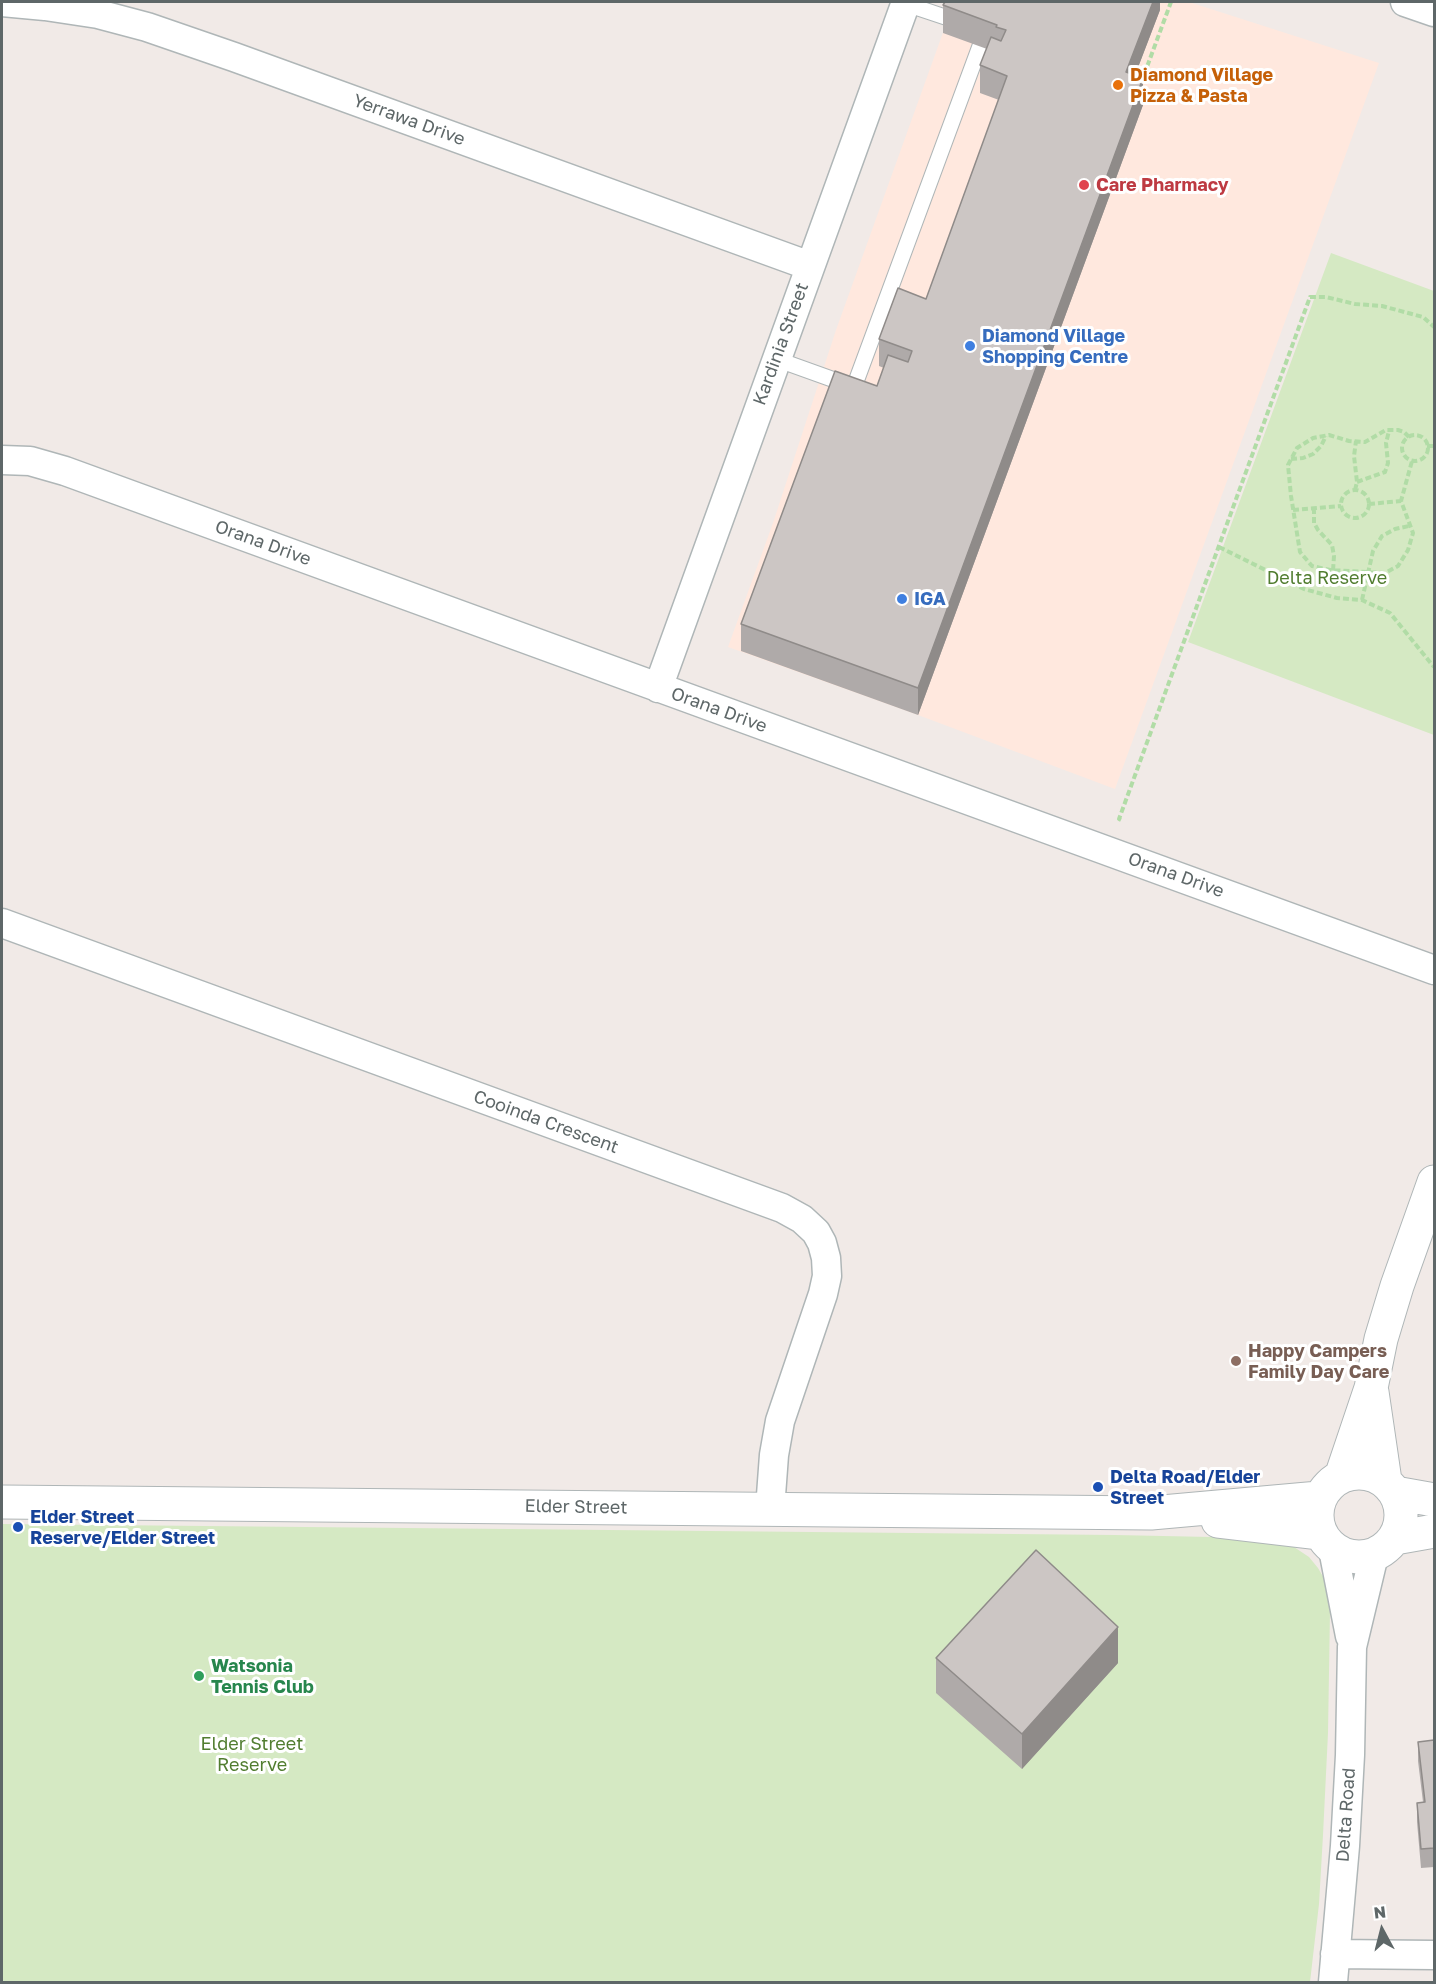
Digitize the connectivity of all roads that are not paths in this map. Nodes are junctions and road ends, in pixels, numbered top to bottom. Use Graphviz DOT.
graph roads {
  1 [pos="2,2"];
  2 [pos="1405,2"];
  3 [pos="906,3"];
  4 [pos="1434,12"];
  5 [pos="948,18"];
  6 [pos="980,46"];
  7 [pos="810,266"];
  8 [pos="776,358"];
  9 [pos="2,460"];
  10 [pos="658,688"];
  11 [pos="2,923"];
  12 [pos="1434,970"];
  13 [pos="1434,1182"];
  14 [pos="1371,1388"];
  15 [pos="1390,1487"];
  16 [pos="1330,1488"];
  17 [pos="1434,1500"];
  18 [pos="2,1502"];
  19 [pos="770,1509"];
  20 [pos="1151,1514"];
  21 [pos="1434,1531"];
  22 [pos="1326,1541"];
  23 [pos="1384,1546"];
  24 [pos="1352,1647"];
  25 [pos="1335,1954"];
  26 [pos="1434,1955"];
  27 [pos="1333,1983"];
  1 -- 7 [label="street, Yerrawa Drive"];
  2 -- 4 [label="street"];
  3 -- 5 [label="lane"];
  3 -- 7 [label="street, Kardinia Street"];
  6 -- 8 [label="lane"];
  7 -- 8 [label="street, Kardinia Street"];
  8 -- 10 [label="street, Kardinia Street"];
  9 -- 10 [label="street, Orana Drive"];
  10 -- 12 [label="street, Orana Drive"];
  11 -- 19 [label="street, Cooinda Crescent"];
  13 -- 14 [label="street"];
  14 -- 15 [label="street"];
  14 -- 16 [label="street"];
  15 -- 16 [label="street"];
  15 -- 17 [label="street"];
  15 -- 23 [label="street"];
  16 -- 20 [label="street, Elder Street"];
  16 -- 22 [label="street"];
  18 -- 19 [label="street, Elder Street"];
  19 -- 20 [label="street, Elder Street"];
  20 -- 22 [label="street, Elder Street"];
  21 -- 23 [label="street"];
  22 -- 23 [label="street"];
  22 -- 24 [label="street, Delta Road"];
  23 -- 24 [label="street, Delta Road"];
  24 -- 25 [label="street, Delta Road"];
  25 -- 26 [label="street"];
  25 -- 27 [label="street, Delta Road"];
}
